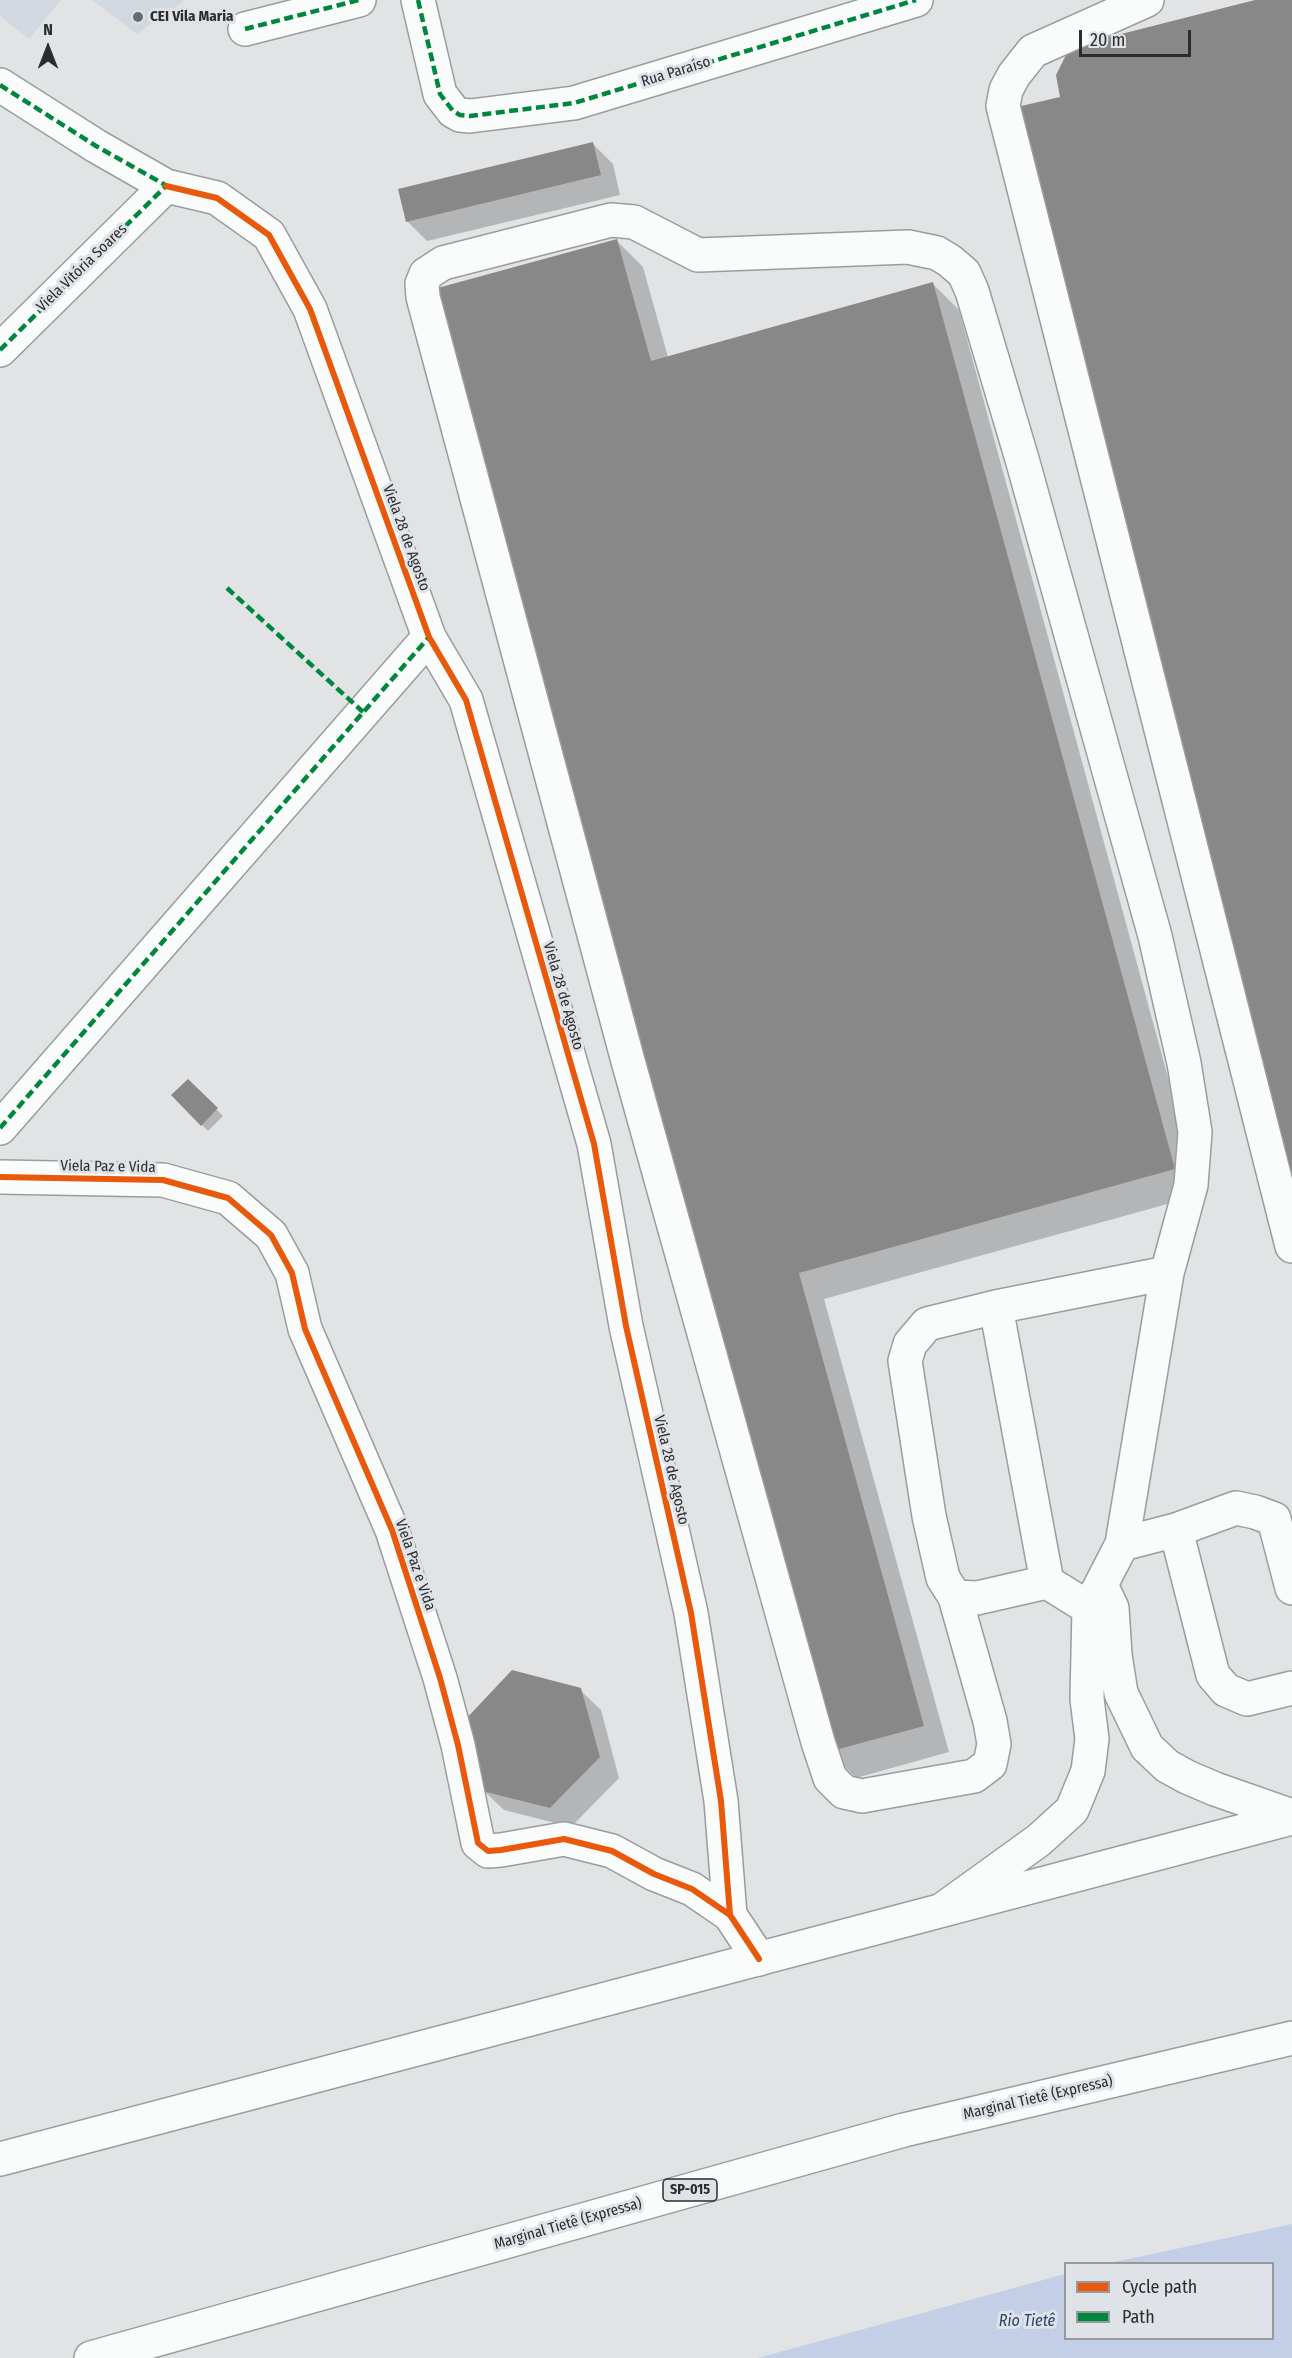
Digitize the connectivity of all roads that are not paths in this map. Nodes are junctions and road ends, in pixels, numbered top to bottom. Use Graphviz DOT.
graph roads {
  1 [pos="359,0"];
  2 [pos="418,0"];
  3 [pos="916,0"];
  4 [pos="1147,0"];
  5 [pos="863,8"];
  6 [pos="245,29"];
  7 [pos="0,85"];
  8 [pos="166,186"];
  9 [pos="0,350"];
  10 [pos="429,637"];
  11 [pos="0,1128"];
  12 [pos="0,1177"];
  13 [pos="1292,1246"];
  14 [pos="1167,1273"];
  15 [pos="996,1307"];
  16 [pos="1176,1530"];
  17 [pos="1122,1544"];
  18 [pos="1047,1582"];
  19 [pos="1292,1588"];
  20 [pos="955,1597"];
  21 [pos="1100,1600"];
  22 [pos="1292,1689"];
  23 [pos="1292,1817"];
  24 [pos="940,1911"];
  25 [pos="730,1915"];
  26 [pos="759,1959"];
  27 [pos="1292,2038"];
  28 [pos="0,2159"];
  29 [pos="91,2358"];
  1 -- 6 [label="main road"];
  2 -- 5 [label="main road, Rua Paraíso"];
  3 -- 5 [label="main road, Rua Paraíso"];
  4 -- 13 [label="main road"];
  7 -- 8 [label="main road, Viela 28 de Agosto"];
  8 -- 9 [label="main road, Viela Vitória Soares"];
  8 -- 10 [label="main road, Viela 28 de Agosto"];
  10 -- 11 [label="main road"];
  10 -- 25 [label="main road, Viela 28 de Agosto"];
  12 -- 25 [label="main road, Viela Paz e Vida"];
  14 -- 15 [label="main road"];
  14 -- 17 [label="main road"];
  14 -- 20 [label="main road"];
  15 -- 18 [label="main road"];
  15 -- 20 [label="main road"];
  16 -- 17 [label="main road"];
  16 -- 19 [label="main road"];
  16 -- 22 [label="main road"];
  17 -- 21 [label="main road"];
  18 -- 20 [label="main road"];
  18 -- 21 [label="main road"];
  21 -- 23 [label="main road"];
  21 -- 24 [label="main road"];
  23 -- 24 [label="main road"];
  24 -- 26 [label="main road"];
  25 -- 26 [label="main road, Viela Paz e Vida"];
  26 -- 28 [label="main road"];
  27 -- 29 [label="main road, Marginal Tietê (Expressa) / SP-015"];
}
